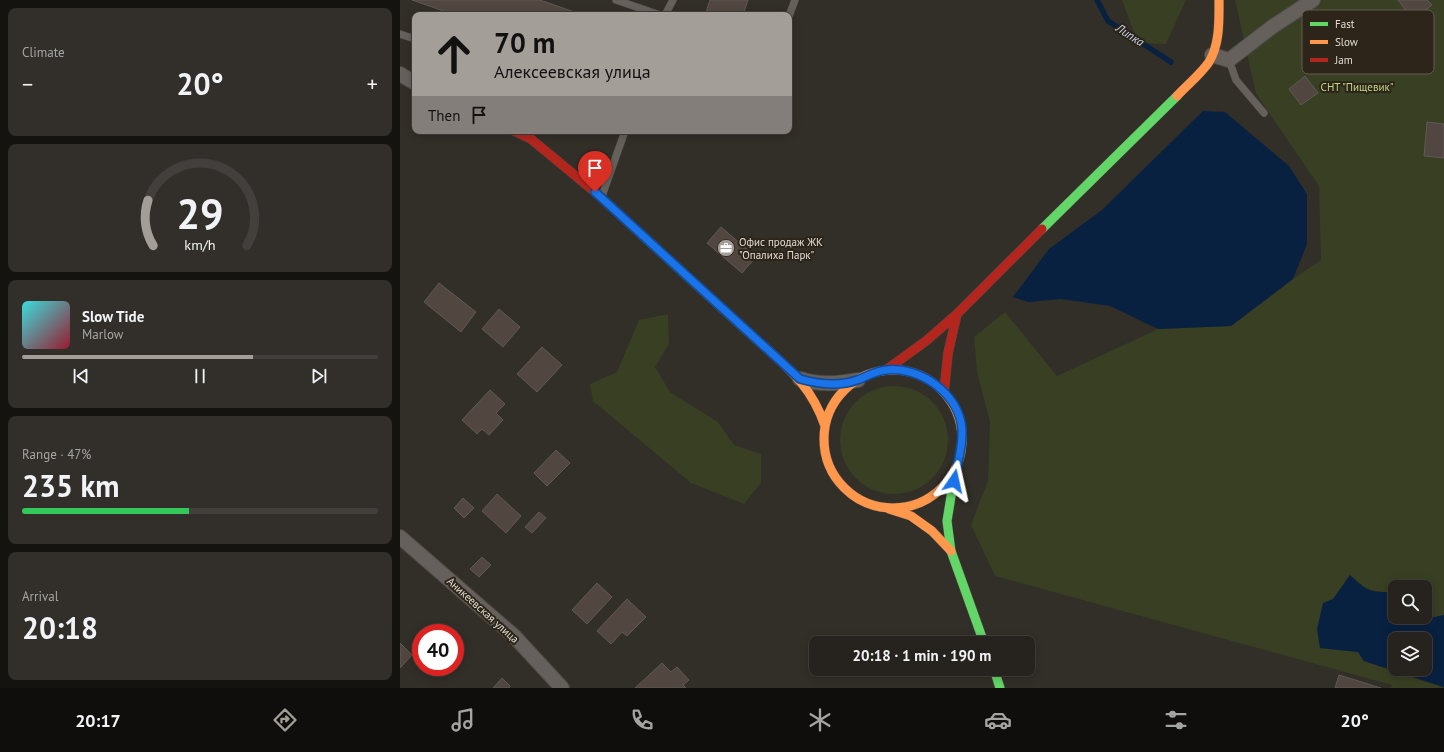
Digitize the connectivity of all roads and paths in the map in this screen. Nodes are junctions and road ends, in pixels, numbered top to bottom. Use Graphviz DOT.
graph roads {
  1 [pos="616,0"];
  2 [pos="673,0"];
  3 [pos="795,0"];
  4 [pos="1219,0"];
  5 [pos="1313,0"];
  6 [pos="651,12"];
  7 [pos="667,12"];
  8 [pos="790,12"];
  9 [pos="400,34"];
  10 [pos="412,39"];
  11 [pos="1212,56"];
  12 [pos="1229,60"];
  13 [pos="400,74"];
  14 [pos="412,81"];
  15 [pos="1264,113"];
  16 [pos="520,134"];
  17 [pos="624,134"];
  18 [pos="601,198"];
  19 [pos="957,314"];
  20 [pos="886,370"];
  21 [pos="800,379"];
  22 [pos="858,380"];
  23 [pos="944,392"];
  24 [pos="825,426"];
  25 [pos="956,468"];
  26 [pos="884,507"];
  27 [pos="400,537"];
  28 [pos="951,551"];
  29 [pos="981,636"];
  30 [pos="996,676"];
  31 [pos="562,688"];
  32 [pos="1000,688"];
  1 -- 6 [label="lane"];
  2 -- 7 [label="lane"];
  3 -- 8 [label="lane"];
  4 -- 11 [label="street"];
  5 -- 12 [label="street"];
  9 -- 10 [label="lane"];
  11 -- 12 [label="street"];
  11 -- 19 [label="street"];
  12 -- 15 [label="lane"];
  13 -- 14 [label="street"];
  16 -- 18 [label="street"];
  17 -- 18 [label="lane"];
  18 -- 21 [label="street"];
  19 -- 20 [label="street"];
  19 -- 23 [label="street"];
  20 -- 22 [label="street"];
  20 -- 23 [label="street"];
  21 -- 22 [label="street"];
  21 -- 24 [label="street"];
  22 -- 24 [label="street"];
  23 -- 25 [label="street"];
  24 -- 26 [label="street"];
  25 -- 26 [label="street"];
  25 -- 28 [label="street"];
  26 -- 28 [label="street"];
  27 -- 31 [label="street, Аникеевская улица"];
  28 -- 29 [label="street"];
  30 -- 32 [label="street"];
}
